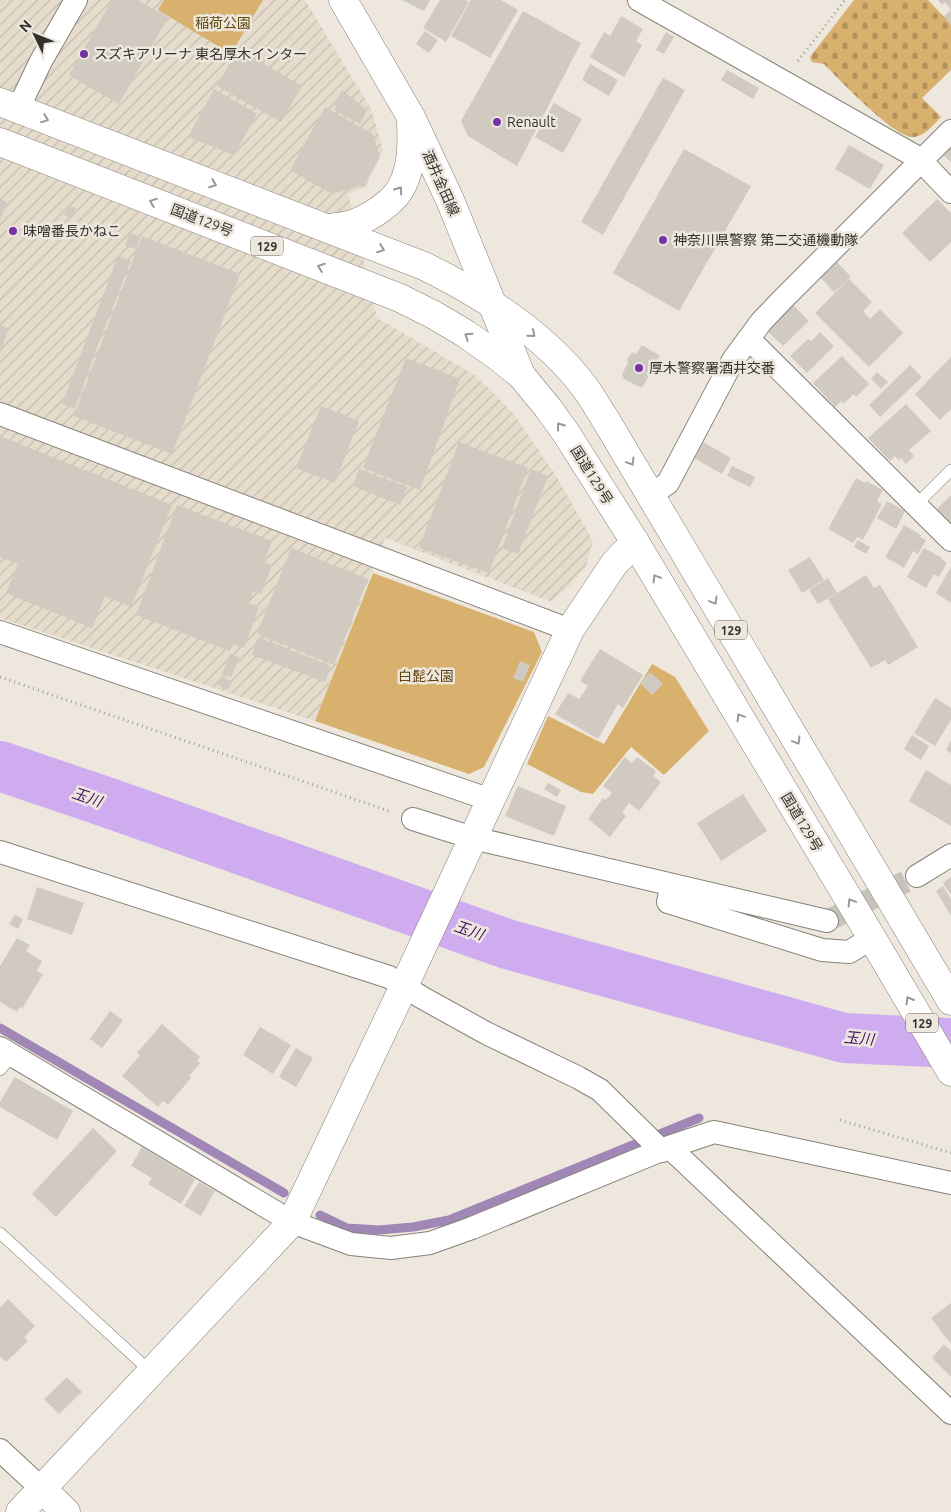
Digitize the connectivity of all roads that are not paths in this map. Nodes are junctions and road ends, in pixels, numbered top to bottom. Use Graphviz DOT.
graph roads {
  1 [pos="76,0"];
  2 [pos="343,0"];
  3 [pos="640,0"];
  4 [pos="9,105"];
  5 [pos="411,117"];
  6 [pos="951,131"];
  7 [pos="0,142"];
  8 [pos="922,160"];
  9 [pos="951,192"];
  10 [pos="328,228"];
  11 [pos="493,305"];
  12 [pos="749,339"];
  13 [pos="521,375"];
  14 [pos="0,414"];
  15 [pos="951,470"];
  16 [pos="651,495"];
  17 [pos="916,505"];
  18 [pos="951,540"];
  19 [pos="635,542"];
  20 [pos="570,630"];
  21 [pos="0,632"];
  22 [pos="491,800"];
  23 [pos="413,819"];
  24 [pos="470,845"];
  25 [pos="0,852"];
  26 [pos="951,855"];
  27 [pos="917,876"];
  28 [pos="672,885"];
  29 [pos="827,921"];
  30 [pos="872,938"];
  31 [pos="408,978"];
  32 [pos="945,991"];
  33 [pos="4,1058"];
  34 [pos="951,1072"];
  35 [pos="657,1143"];
  36 [pos="951,1183"];
  37 [pos="292,1222"];
  38 [pos="0,1232"];
  39 [pos="151,1372"];
  40 [pos="951,1413"];
  41 [pos="0,1450"];
  42 [pos="42,1489"];
  43 [pos="20,1512"];
  44 [pos="66,1512"];
  1 -- 4 [label="street"];
  2 -- 5 [label="main road, 酒井金田線"];
  3 -- 8 [label="street"];
  4 -- 10 [label="main road, 129, one-way"];
  10 -- 5 [label="main road, one-way"];
  5 -- 11 [label="main road, 酒井金田線"];
  6 -- 8 [label="street"];
  13 -- 7 [label="main road, 国道129号 / 129, one-way"];
  8 -- 9 [label="street"];
  8 -- 12 [label="street"];
  10 -- 11 [label="main road, 129, one-way"];
  11 -- 13 [label="main road, 酒井金田線"];
  11 -- 16 [label="main road, 129, one-way"];
  12 -- 16 [label="street"];
  12 -- 17 [label="street"];
  19 -- 13 [label="main road, 国道129号 / 129, one-way"];
  14 -- 20 [label="street"];
  15 -- 17 [label="lane"];
  16 -- 32 [label="main road, 129, one-way"];
  17 -- 18 [label="street"];
  19 -- 20 [label="main road"];
  30 -- 19 [label="main road, 国道129号 / 129, one-way"];
  20 -- 22 [label="main road"];
  21 -- 22 [label="street"];
  22 -- 24 [label="main road"];
  23 -- 24 [label="street"];
  24 -- 28 [label="street"];
  24 -- 31 [label="main road"];
  25 -- 31 [label="street"];
  26 -- 27 [label="street"];
  28 -- 29 [label="street"];
  28 -- 30 [label="street"];
  34 -- 30 [label="main road, 国道129号 / 129, one-way"];
  31 -- 35 [label="street"];
  31 -- 37 [label="main road"];
  33 -- 37 [label="street"];
  35 -- 36 [label="street"];
  35 -- 37 [label="street"];
  35 -- 40 [label="street"];
  37 -- 39 [label="main road"];
  38 -- 39 [label="lane"];
  39 -- 42 [label="main road"];
  41 -- 42 [label="street"];
  42 -- 43 [label="main road"];
  42 -- 44 [label="main road"];
}
